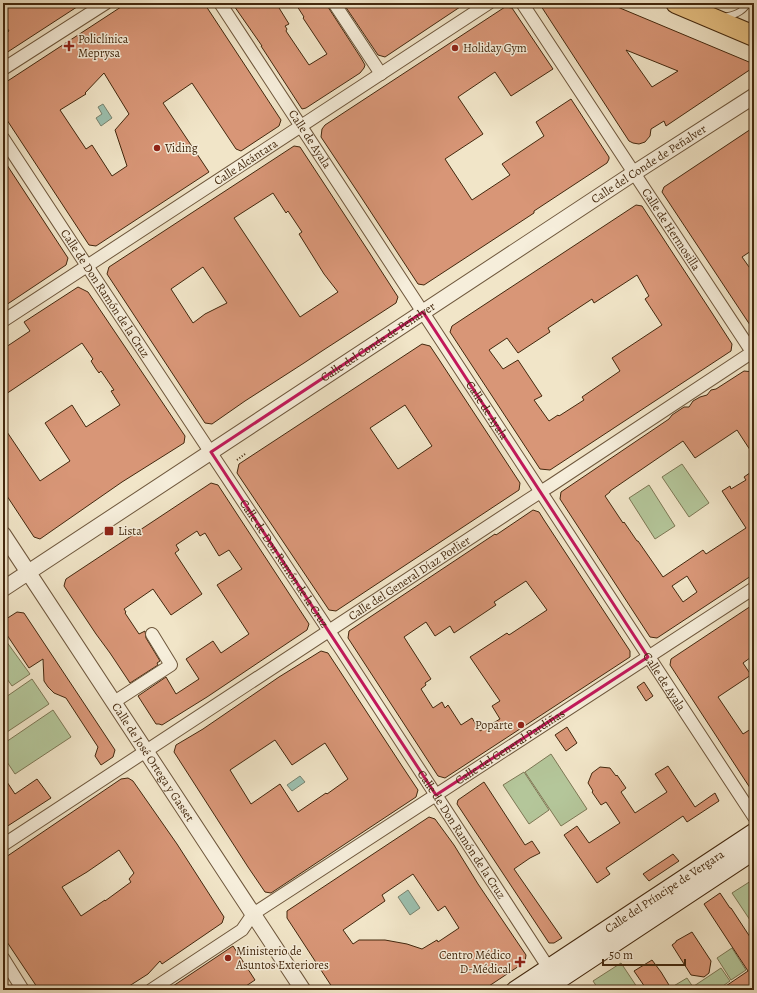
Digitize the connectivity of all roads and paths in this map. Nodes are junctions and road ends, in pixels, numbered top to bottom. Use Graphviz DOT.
graph roads {
  1 [pos="106,3"];
  2 [pos="220,3"];
  3 [pos="334,3"];
  4 [pos="489,3"];
  5 [pos="522,3"];
  6 [pos="676,3"];
  7 [pos="748,3"];
  8 [pos="715,19"];
  9 [pos="754,36"];
  10 [pos="3,69"];
  11 [pos="381,74"];
  12 [pos="754,96"];
  13 [pos="302,126"];
  14 [pos="3,138"];
  15 [pos="634,173"];
  16 [pos="87,267"];
  17 [pos="423,312"];
  18 [pos="3,322"];
  19 [pos="753,352"];
  20 [pos="211,452"];
  21 [pos="245,454"];
  22 [pos="236,460"];
  23 [pos="541,492"];
  24 [pos="3,534"];
  25 [pos="28,573"];
  26 [pos="754,588"];
  27 [pos="3,589"];
  28 [pos="329,631"];
  29 [pos="152,634"];
  30 [pos="648,657"];
  31 [pos="114,702"];
  32 [pos="146,751"];
  33 [pos="436,795"];
  34 [pos="754,817"];
  35 [pos="754,832"];
  36 [pos="3,845"];
  37 [pos="754,851"];
  38 [pos="253,914"];
  39 [pos="3,958"];
  40 [pos="553,982"];
  41 [pos="23,990"];
  42 [pos="151,990"];
  43 [pos="303,990"];
  44 [pos="515,990"];
  1 -- 10 [label="street"];
  2 -- 13 [label="street, Calle de Ayala"];
  3 -- 11 [label="street"];
  4 -- 11 [label="street, Calle Alcántara"];
  5 -- 15 [label="street, Calle de Hermosilla"];
  6 -- 8 [label="main road"];
  7 -- 8 [label="lane"];
  8 -- 9 [label="main road"];
  11 -- 13 [label="street, Calle Alcántara"];
  12 -- 15 [label="street, Calle del Conde de Peñalver"];
  13 -- 16 [label="street, Calle Alcántara"];
  13 -- 17 [label="street, Calle de Ayala"];
  14 -- 16 [label="street, Calle de Don Ramón de la Cruz"];
  15 -- 17 [label="street, Calle del Conde de Peñalver"];
  15 -- 19 [label="street, Calle de Hermosilla"];
  16 -- 18 [label="street, Calle Alcántara"];
  16 -- 20 [label="street, Calle de Don Ramón de la Cruz"];
  17 -- 20 [label="street, Calle del Conde de Peñalver"];
  17 -- 23 [label="street, Calle de Ayala"];
  19 -- 23 [label="street, Calle del General Díaz Porlier"];
  20 -- 25 [label="street, Calle del Conde de Peñalver"];
  20 -- 28 [label="street, Calle de Don Ramón de la Cruz"];
  21 -- 22 [label="path"];
  23 -- 28 [label="street, Calle del General Díaz Porlier"];
  23 -- 30 [label="street, Calle de Ayala"];
  24 -- 25 [label="street, Calle de José Ortega y Gasset"];
  25 -- 27 [label="street, Calle del Conde de Peñalver"];
  25 -- 31 [label="street, Calle de José Ortega y Gasset"];
  26 -- 30 [label="street, Calle del General Pardiñas"];
  28 -- 32 [label="street, Calle del General Díaz Porlier"];
  28 -- 33 [label="street, Calle de Don Ramón de la Cruz"];
  29 -- 31 [label="street"];
  30 -- 33 [label="street, Calle del General Pardiñas"];
  30 -- 34 [label="street, Calle de Ayala"];
  31 -- 32 [label="street, Calle de José Ortega y Gasset"];
  32 -- 36 [label="street, Calle del General Díaz Porlier"];
  32 -- 38 [label="street, Calle de José Ortega y Gasset"];
  33 -- 38 [label="street, Calle del General Pardiñas"];
  33 -- 40 [label="street, Calle de Don Ramón de la Cruz"];
  35 -- 40 [label="main road, Calle del Príncipe de Vergara"];
  37 -- 40 [label="main road, Calle del Príncipe de Vergara"];
  38 -- 42 [label="street, Calle del General Pardiñas"];
  38 -- 43 [label="street, Calle de José Ortega y Gasset"];
  39 -- 41 [label="street"];
  40 -- 44 [label="main road, Calle del Príncipe de Vergara"];
}
